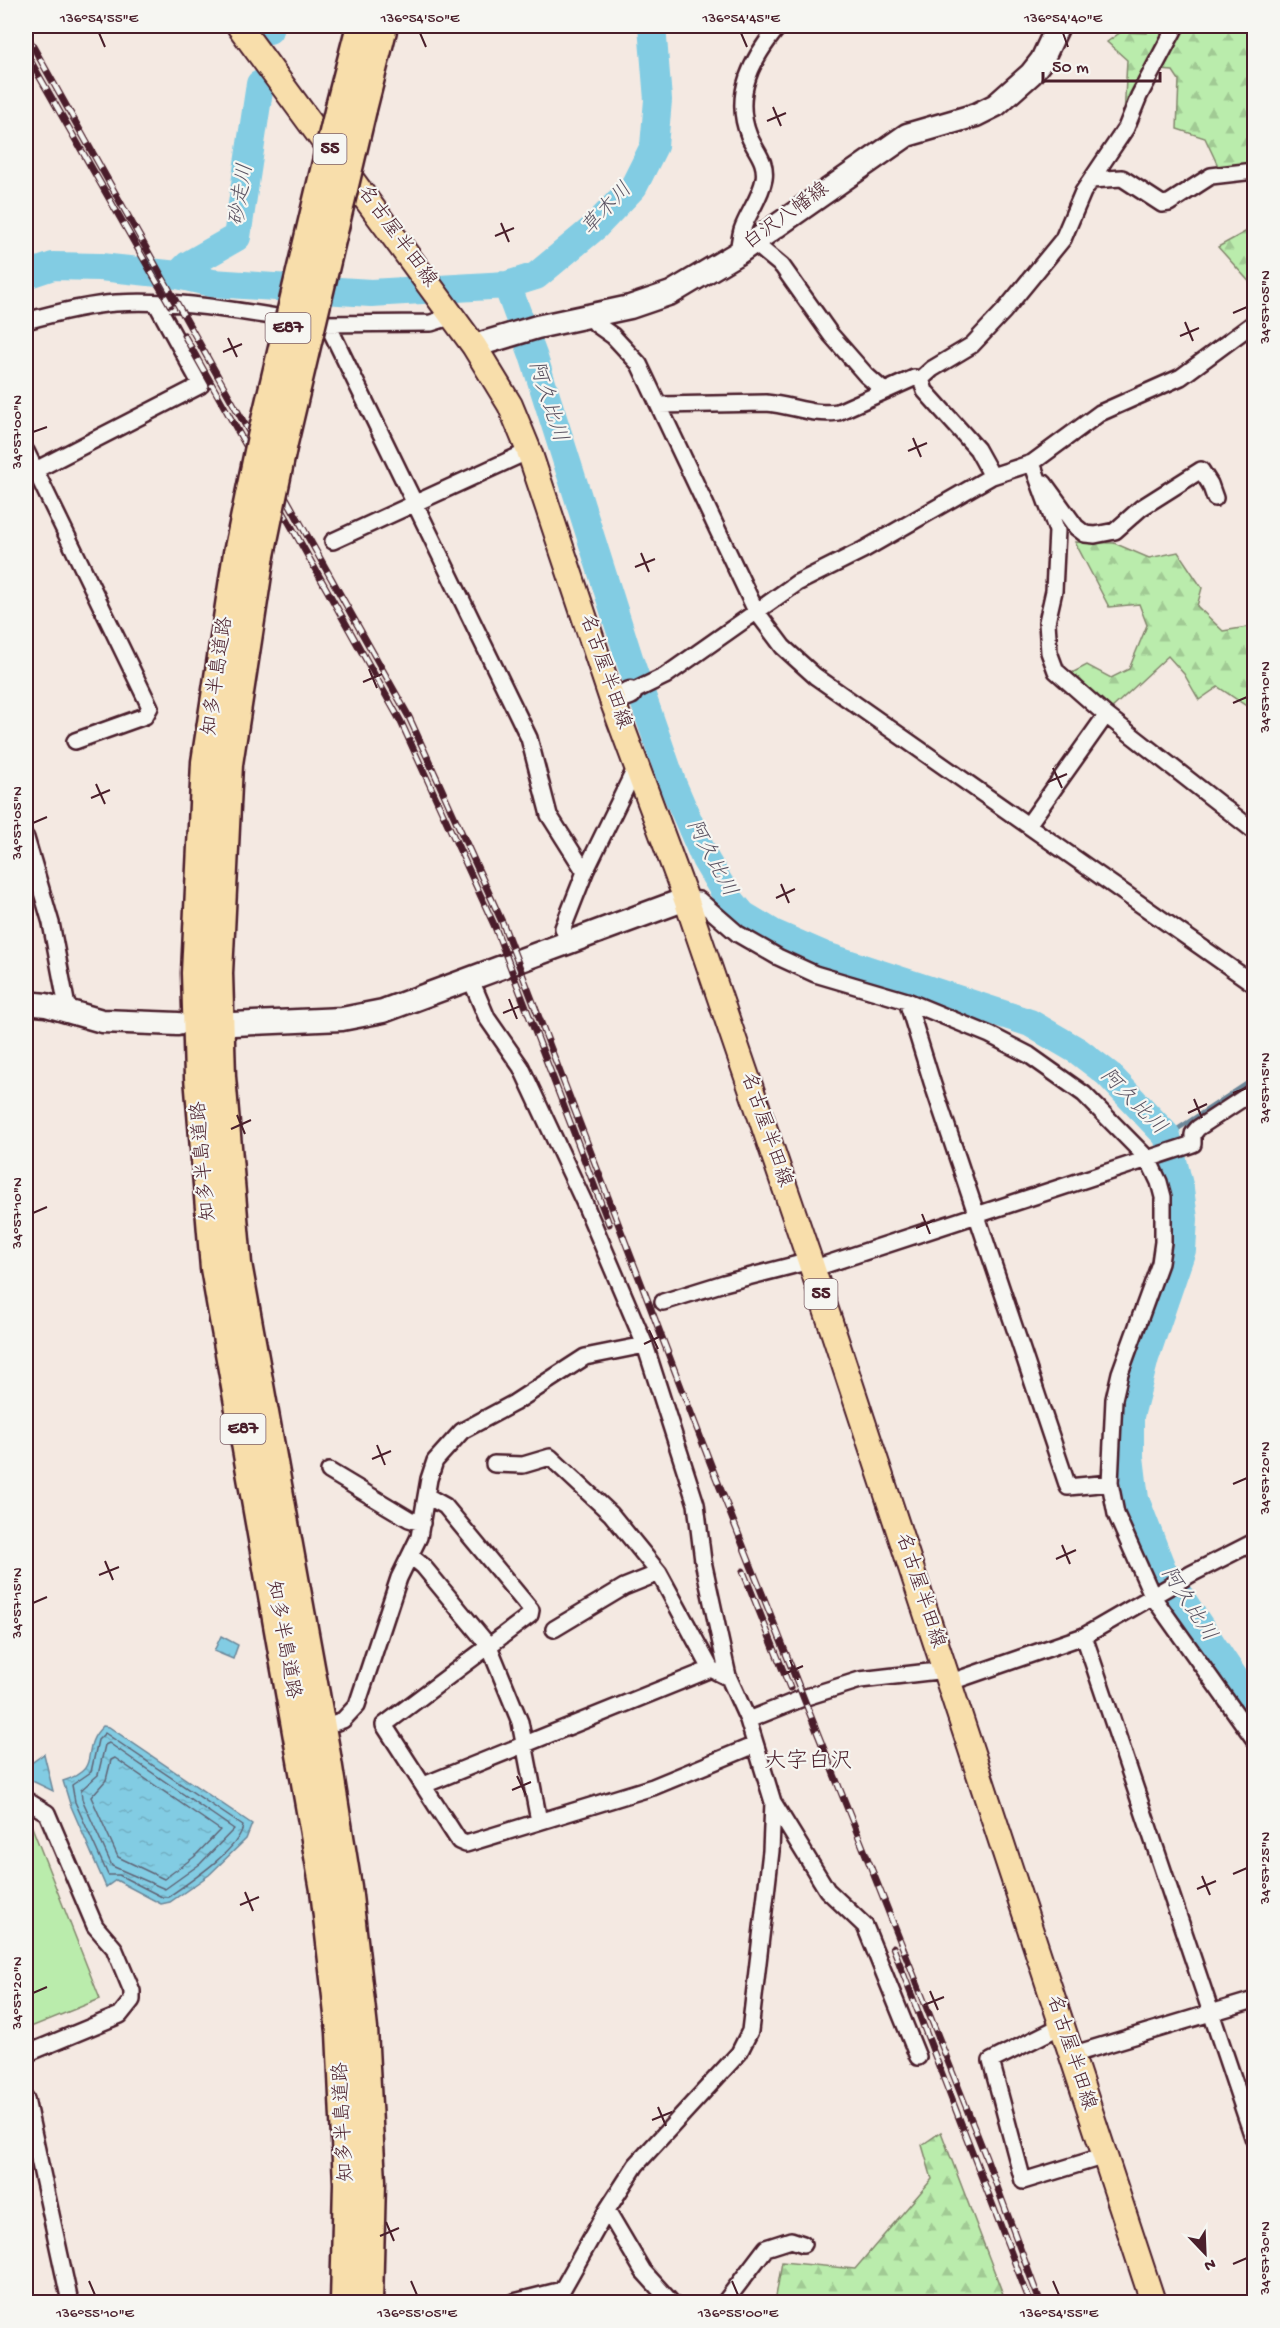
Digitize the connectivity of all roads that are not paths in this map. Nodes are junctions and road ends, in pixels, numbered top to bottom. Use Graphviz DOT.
graph roads {
  1 [pos="240,26"];
  2 [pos="361,26"];
  3 [pos="383,26"];
  4 [pos="779,26"];
  5 [pos="1058,26"];
  6 [pos="1176,26"];
  7 [pos="351,106"];
  8 [pos="1254,171"];
  9 [pos="1090,180"];
  10 [pos="746,248"];
  11 [pos="156,303"];
  12 [pos="449,309"];
  13 [pos="590,315"];
  14 [pos="26,321"];
  15 [pos="1254,323"];
  16 [pos="328,325"];
  17 [pos="474,346"];
  18 [pos="921,379"];
  19 [pos="883,390"];
  20 [pos="659,405"];
  21 [pos="530,451"];
  22 [pos="26,452"];
  23 [pos="1032,463"];
  24 [pos="30,472"];
  25 [pos="992,476"];
  26 [pos="1040,479"];
  27 [pos="1215,498"];
  28 [pos="415,503"];
  29 [pos="333,541"];
  30 [pos="249,554"];
  31 [pos="756,611"];
  32 [pos="629,693"];
  33 [pos="1106,715"];
  34 [pos="75,741"];
  35 [pos="636,767"];
  36 [pos="1028,825"];
  37 [pos="1254,831"];
  38 [pos="26,838"];
  39 [pos="585,872"];
  40 [pos="686,899"];
  41 [pos="568,943"];
  42 [pos="471,980"];
  43 [pos="1254,984"];
  44 [pos="907,1001"];
  45 [pos="26,1003"];
  46 [pos="68,1012"];
  47 [pos="178,1024"];
  48 [pos="233,1024"];
  49 [pos="1254,1091"];
  50 [pos="1148,1159"];
  51 [pos="978,1215"];
  52 [pos="811,1265"];
  53 [pos="663,1302"];
  54 [pos="645,1345"];
  55 [pos="494,1464"];
  56 [pos="329,1471"];
  57 [pos="1110,1483"];
  58 [pos="427,1496"];
  59 [pos="422,1523"];
  60 [pos="1254,1542"];
  61 [pos="411,1556"];
  62 [pos="659,1574"];
  63 [pos="1153,1597"];
  64 [pos="554,1629"];
  65 [pos="1084,1636"];
  66 [pos="489,1646"];
  67 [pos="711,1669"];
  68 [pos="947,1677"];
  69 [pos="729,1678"];
  70 [pos="748,1720"];
  71 [pos="331,1724"];
  72 [pos="1254,1739"];
  73 [pos="524,1743"];
  74 [pos="755,1745"];
  75 [pos="424,1785"];
  76 [pos="26,1800"];
  77 [pos="773,1802"];
  78 [pos="539,1821"];
  79 [pos="1254,2000"];
  80 [pos="1212,2015"];
  81 [pos="1061,2026"];
  82 [pos="26,2054"];
  83 [pos="1071,2055"];
  84 [pos="918,2057"];
  85 [pos="26,2099"];
  86 [pos="1254,2140"];
  87 [pos="1105,2156"];
  88 [pos="607,2210"];
  89 [pos="803,2244"];
  90 [pos="561,2296"];
  91 [pos="70,2302"];
  92 [pos="345,2302"];
  93 [pos="368,2302"];
  94 [pos="514,2302"];
  95 [pos="671,2302"];
  96 [pos="726,2302"];
  97 [pos="1153,2302"];
  1 -- 12 [label="main road, 名古屋半田線 / 55"];
  2 -- 7 [label="highway, 知多半島道路 / E87"];
  3 -- 7 [label="highway, 知多半島道路 / E87"];
  4 -- 10 [label="street"];
  5 -- 10 [label="main road, 白沢八幡線"];
  6 -- 9 [label="street"];
  7 -- 30 [label="highway, 知多半島道路 / E87, bridge"];
  8 -- 9 [label="street"];
  9 -- 18 [label="street"];
  10 -- 13 [label="main road, 白沢八幡線"];
  10 -- 19 [label="street"];
  11 -- 14 [label="street"];
  11 -- 16 [label="street"];
  11 -- 24 [label="street"];
  12 -- 16 [label="street"];
  12 -- 17 [label="main road, 名古屋半田線 / 55"];
  13 -- 17 [label="main road, 白沢八幡線"];
  13 -- 20 [label="street"];
  15 -- 23 [label="street"];
  16 -- 28 [label="street"];
  17 -- 21 [label="main road, 名古屋半田線 / 55"];
  18 -- 19 [label="street"];
  18 -- 25 [label="street"];
  19 -- 20 [label="street"];
  20 -- 31 [label="street"];
  21 -- 28 [label="street"];
  21 -- 32 [label="main road, 名古屋半田線 / 55"];
  22 -- 24 [label="street"];
  23 -- 25 [label="street"];
  23 -- 26 [label="street"];
  24 -- 34 [label="street"];
  25 -- 31 [label="street"];
  26 -- 27 [label="street"];
  26 -- 33 [label="street"];
  28 -- 29 [label="street"];
  28 -- 39 [label="street"];
  30 -- 92 [label="highway, 知多半島道路 / E87"];
  30 -- 93 [label="highway, 知多半島道路 / E87"];
  31 -- 32 [label="street"];
  31 -- 36 [label="street"];
  32 -- 35 [label="main road, 名古屋半田線 / 55"];
  33 -- 36 [label="street"];
  33 -- 37 [label="street"];
  35 -- 39 [label="street"];
  35 -- 40 [label="main road, 名古屋半田線 / 55"];
  36 -- 43 [label="street"];
  38 -- 46 [label="street"];
  39 -- 41 [label="street"];
  40 -- 41 [label="main road"];
  40 -- 44 [label="street"];
  40 -- 52 [label="main road, 名古屋半田線 / 55"];
  41 -- 42 [label="main road"];
  42 -- 48 [label="main road"];
  42 -- 54 [label="street"];
  44 -- 50 [label="street"];
  44 -- 51 [label="street"];
  45 -- 46 [label="main road"];
  46 -- 47 [label="main road"];
  49 -- 50 [label="street"];
  50 -- 51 [label="street"];
  50 -- 57 [label="street"];
  51 -- 52 [label="street"];
  51 -- 57 [label="street"];
  52 -- 53 [label="street"];
  52 -- 68 [label="main road, 名古屋半田線 / 55"];
  54 -- 58 [label="street"];
  54 -- 69 [label="street"];
  55 -- 62 [label="street"];
  56 -- 59 [label="street"];
  57 -- 63 [label="street"];
  58 -- 59 [label="street"];
  58 -- 66 [label="street"];
  59 -- 61 [label="street"];
  60 -- 63 [label="street"];
  61 -- 66 [label="street"];
  61 -- 71 [label="street"];
  62 -- 64 [label="street"];
  62 -- 67 [label="street"];
  63 -- 65 [label="street"];
  63 -- 72 [label="street"];
  65 -- 68 [label="street"];
  65 -- 80 [label="street"];
  66 -- 73 [label="street"];
  66 -- 75 [label="street"];
  67 -- 69 [label="street"];
  67 -- 73 [label="street"];
  68 -- 70 [label="street"];
  68 -- 81 [label="main road, 名古屋半田線 / 55"];
  69 -- 70 [label="street"];
  70 -- 74 [label="street"];
  73 -- 75 [label="street"];
  73 -- 78 [label="street"];
  74 -- 77 [label="street"];
  74 -- 78 [label="street"];
  75 -- 78 [label="street"];
  76 -- 82 [label="street"];
  77 -- 84 [label="street"];
  77 -- 88 [label="street"];
  79 -- 80 [label="street"];
  80 -- 83 [label="street"];
  80 -- 86 [label="street"];
  81 -- 83 [label="main road, 名古屋半田線 / 55"];
  81 -- 87 [label="street"];
  83 -- 87 [label="main road, 名古屋半田線 / 55"];
  85 -- 91 [label="street"];
  87 -- 97 [label="main road, 名古屋半田線 / 55"];
  88 -- 90 [label="street"];
  88 -- 95 [label="street"];
  89 -- 96 [label="street"];
  90 -- 94 [label="street"];
}
